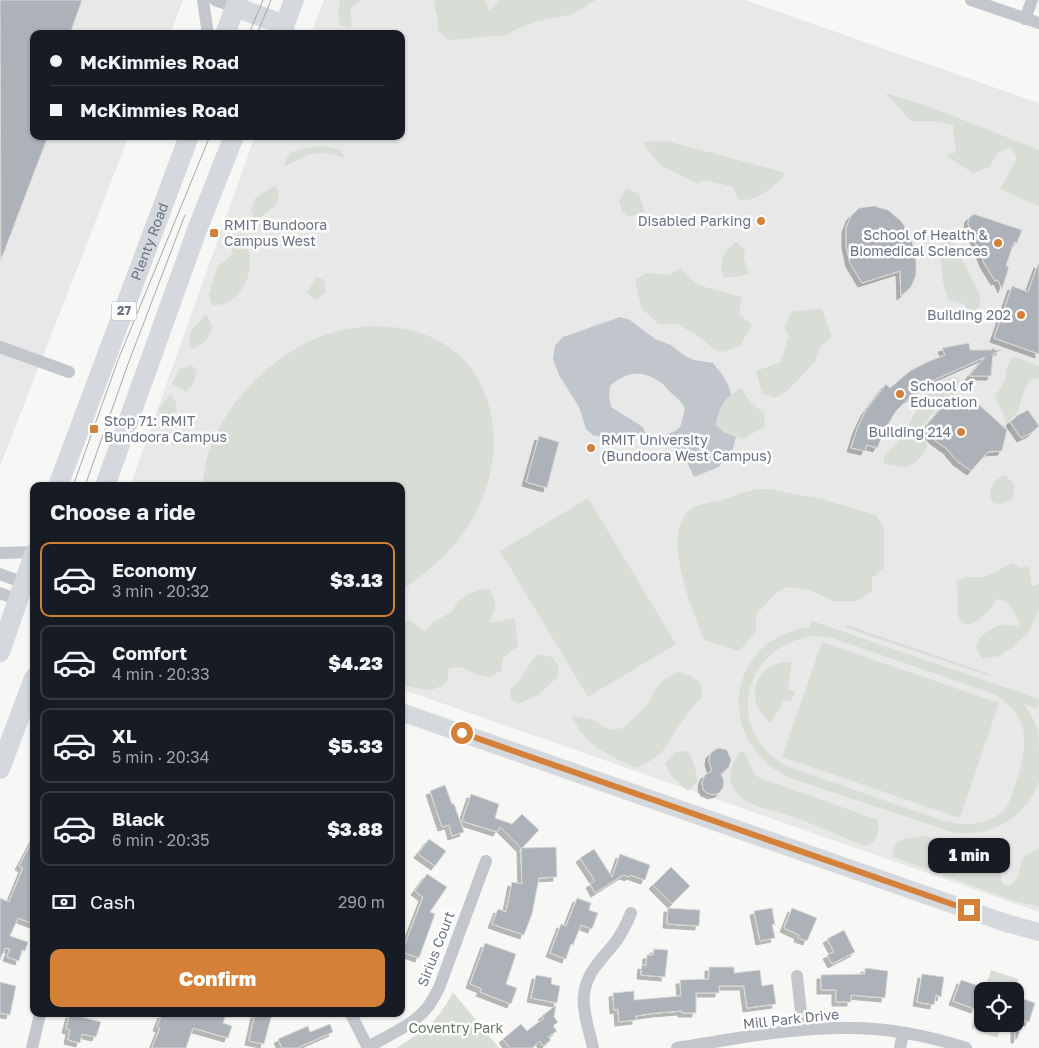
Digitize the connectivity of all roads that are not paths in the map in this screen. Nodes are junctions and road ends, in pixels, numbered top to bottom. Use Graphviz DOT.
graph roads {
  1 [pos="203,0"];
  2 [pos="216,0"];
  3 [pos="971,0"];
  4 [pos="1032,0"];
  5 [pos="236,4"];
  6 [pos="285,13"];
  7 [pos="1025,19"];
  8 [pos="1039,24"];
  9 [pos="207,30"];
  10 [pos="226,30"];
  11 [pos="188,140"];
  12 [pos="232,140"];
  13 [pos="0,347"];
  14 [pos="68,372"];
  15 [pos="59,482"];
  16 [pos="106,482"];
  17 [pos="30,553"];
  18 [pos="0,554"];
  19 [pos="30,567"];
  20 [pos="0,574"];
  21 [pos="22,594"];
  22 [pos="0,652"];
  23 [pos="30,689"];
  24 [pos="405,713"];
  25 [pos="0,769"];
  26 [pos="486,861"];
  27 [pos="631,913"];
  28 [pos="1006,923"];
  29 [pos="1039,932"];
  30 [pos="1039,938"];
  31 [pos="797,976"];
  32 [pos="39,1017"];
  33 [pos="352,1017"];
  34 [pos="802,1030"];
  35 [pos="903,1033"];
  36 [pos="32,1048"];
  37 [pos="368,1048"];
  38 [pos="593,1048"];
  39 [pos="677,1048"];
  40 [pos="900,1048"];
  41 [pos="966,1048"];
  1 -- 9 [label="street"];
  2 -- 5 [label="street"];
  3 -- 7 [label="street"];
  4 -- 7 [label="street"];
  5 -- 6 [label="highway"];
  5 -- 10 [label="highway"];
  7 -- 8 [label="street"];
  11 -- 15 [label="highway, Plenty Road / 27"];
  12 -- 16 [label="highway"];
  13 -- 14 [label="street"];
  17 -- 18 [label="street"];
  19 -- 21 [label="highway"];
  20 -- 21 [label="street"];
  21 -- 22 [label="highway"];
  23 -- 25 [label="highway"];
  24 -- 28 [label="main road"];
  26 -- 37 [label="street, Sirius Court"];
  27 -- 38 [label="street"];
  28 -- 29 [label="main road"];
  28 -- 30 [label="main road"];
  31 -- 34 [label="street"];
  32 -- 36 [label="street"];
  33 -- 37 [label="street"];
  34 -- 35 [label="street, Mill Park Drive"];
  34 -- 39 [label="street, Mill Park Drive"];
  35 -- 40 [label="street"];
  35 -- 41 [label="street, Mill Park Drive"];
}
